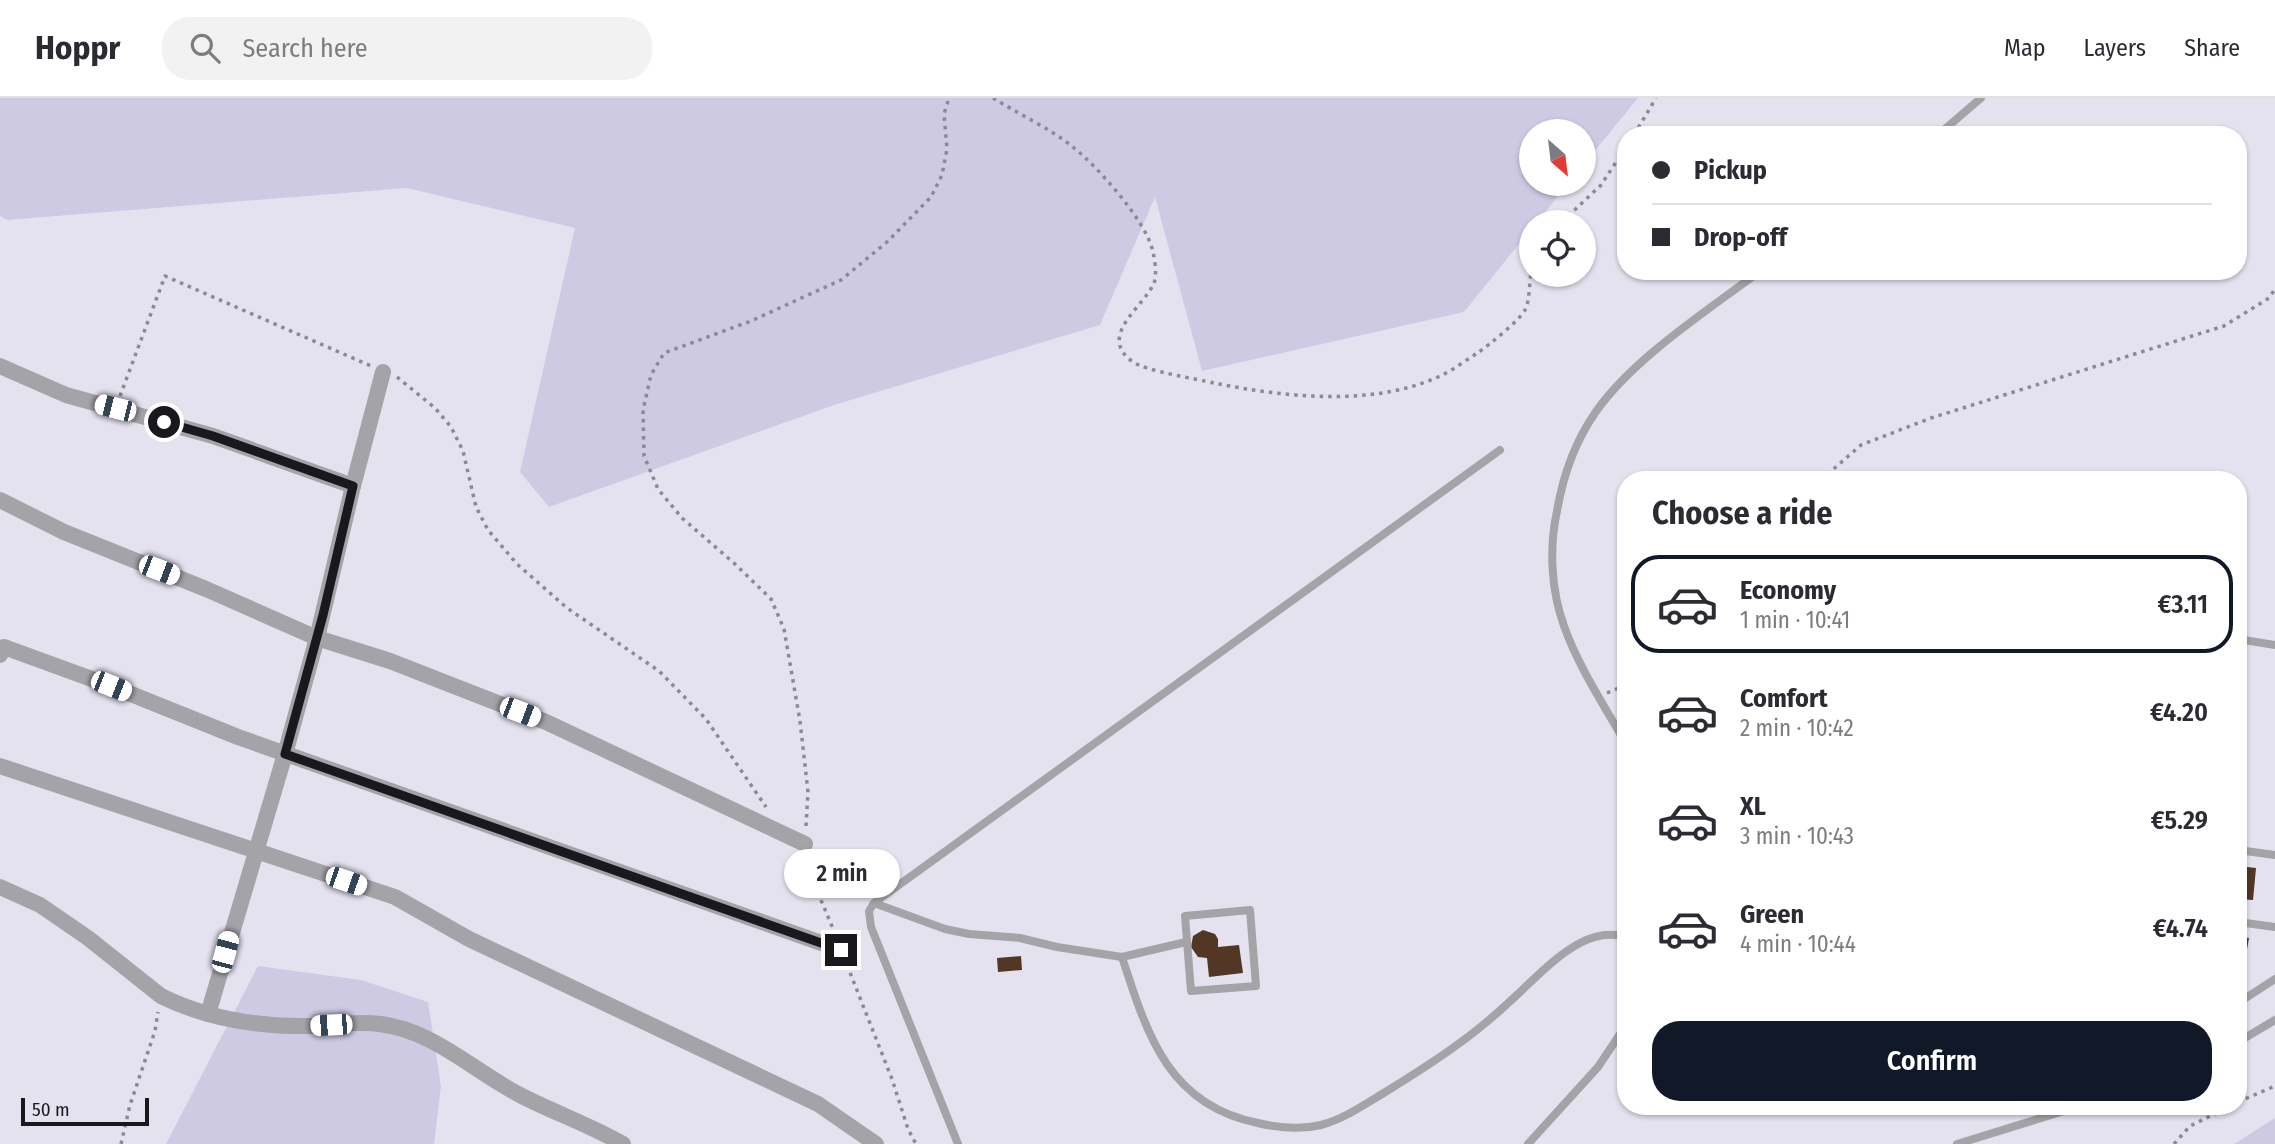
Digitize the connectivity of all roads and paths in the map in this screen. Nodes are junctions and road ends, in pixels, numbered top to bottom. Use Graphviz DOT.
graph roads {
  1 [pos="949,98"];
  2 [pos="993,98"];
  3 [pos="1656,98"];
  4 [pos="1981,98"];
  5 [pos="1639,126"];
  6 [pos="1948,126"];
  7 [pos="1617,161"];
  8 [pos="1575,210"];
  9 [pos="1748,280"];
  10 [pos="1529,287"];
  11 [pos="2275,289"];
  12 [pos="0,366"];
  13 [pos="383,372"];
  14 [pos="115,408"];
  15 [pos="1500,450"];
  16 [pos="1831,471"];
  17 [pos="353,486"];
  18 [pos="0,500"];
  19 [pos="317,638"];
  20 [pos="2247,640"];
  21 [pos="2275,645"];
  22 [pos="1,649"];
  23 [pos="1617,689"];
  24 [pos="1599,697"];
  25 [pos="1617,728"];
  26 [pos="285,754"];
  27 [pos="0,766"];
  28 [pos="772,817"];
  29 [pos="805,844"];
  30 [pos="256,851"];
  31 [pos="2247,851"];
  32 [pos="2275,855"];
  33 [pos="0,887"];
  34 [pos="874,903"];
  35 [pos="2247,923"];
  36 [pos="2275,927"];
  37 [pos="1617,935"];
  38 [pos="1186,942"];
  39 [pos="841,950"];
  40 [pos="1122,957"];
  41 [pos="2275,979"];
  42 [pos="161,996"];
  43 [pos="2247,997"];
  44 [pos="208,1014"];
  45 [pos="2275,1020"];
  46 [pos="2247,1037"];
  47 [pos="1617,1038"];
  48 [pos="2275,1086"];
  49 [pos="2247,1098"];
  50 [pos="2051,1115"];
  51 [pos="2213,1115"];
  52 [pos="121,1144"];
  53 [pos="623,1144"];
  54 [pos="876,1144"];
  55 [pos="916,1144"];
  56 [pos="958,1144"];
  57 [pos="1528,1144"];
  58 [pos="1957,1144"];
  59 [pos="2174,1144"];
  1 -- 29 [label="path"];
  2 -- 10 [label="path"];
  3 -- 5 [label="path"];
  4 -- 6 [label="lane"];
  7 -- 8 [label="path"];
  9 -- 24 [label="lane"];
  11 -- 16 [label="path"];
  12 -- 14 [label="street"];
  13 -- 14 [label="path"];
  13 -- 17 [label="street"];
  13 -- 28 [label="path"];
  14 -- 17 [label="street"];
  15 -- 34 [label="lane"];
  17 -- 19 [label="street"];
  18 -- 19 [label="street"];
  19 -- 26 [label="street"];
  19 -- 29 [label="street"];
  20 -- 21 [label="lane"];
  22 -- 26 [label="street"];
  23 -- 24 [label="path"];
  24 -- 25 [label="lane"];
  26 -- 30 [label="street"];
  26 -- 39 [label="street"];
  27 -- 30 [label="street"];
  29 -- 39 [label="path"];
  30 -- 44 [label="street"];
  30 -- 54 [label="street"];
  31 -- 32 [label="lane"];
  33 -- 42 [label="street"];
  34 -- 40 [label="lane"];
  34 -- 56 [label="lane"];
  35 -- 36 [label="lane"];
  37 -- 40 [label="lane"];
  38 -- 38 [label="lane"];
  38 -- 40 [label="lane"];
  39 -- 55 [label="path"];
  41 -- 43 [label="lane"];
  42 -- 44 [label="street"];
  42 -- 52 [label="path"];
  44 -- 53 [label="street"];
  45 -- 46 [label="lane"];
  47 -- 57 [label="lane"];
  48 -- 49 [label="path"];
  50 -- 58 [label="lane"];
  51 -- 59 [label="path"];
}
